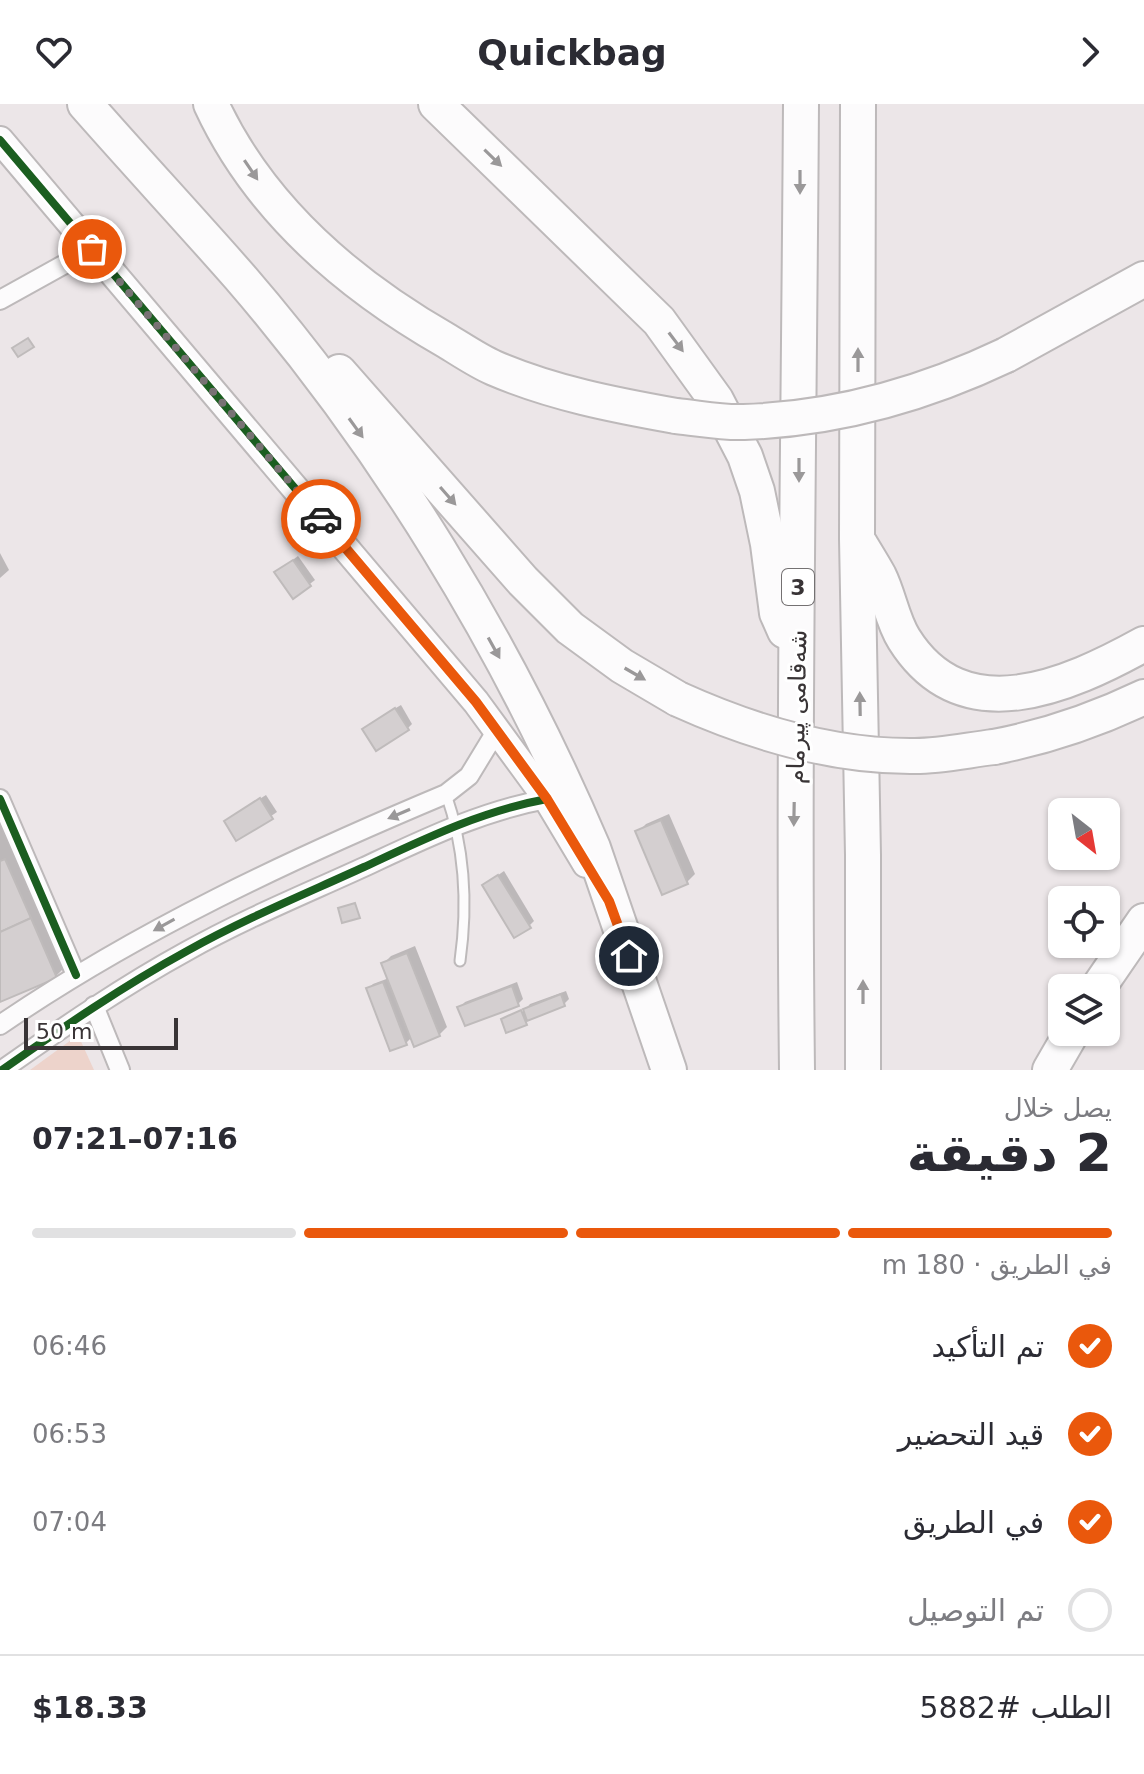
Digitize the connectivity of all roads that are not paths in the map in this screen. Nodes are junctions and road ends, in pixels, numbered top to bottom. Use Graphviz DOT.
graph roads {
  1 [pos="85,104"];
  2 [pos="211,104"];
  3 [pos="436,104"];
  4 [pos="801,104"];
  5 [pos="858,104"];
  6 [pos="0,140"];
  7 [pos="92,249"];
  8 [pos="240,277"];
  9 [pos="1144,279"];
  10 [pos="1128,293"];
  11 [pos="0,300"];
  12 [pos="857,539"];
  13 [pos="1144,644"];
  14 [pos="798,660"];
  15 [pos="1144,697"];
  16 [pos="497,730"];
  17 [pos="446,794"];
  18 [pos="0,799"];
  19 [pos="547,799"];
  20 [pos="456,824"];
  21 [pos="609,901"];
  22 [pos="1144,921"];
  23 [pos="460,961"];
  24 [pos="1108,974"];
  25 [pos="76,975"];
  26 [pos="94,1006"];
  27 [pos="0,1025"];
  28 [pos="1064,1046"];
  29 [pos="2,1070"];
  30 [pos="120,1070"];
  31 [pos="669,1070"];
  32 [pos="797,1070"];
  33 [pos="863,1070"];
  34 [pos="1050,1070"];
  1 -- 8 [label="highway"];
  2 -- 10 [label="highway, one-way, bridge"];
  3 -- 14 [label="highway, one-way"];
  4 -- 14 [label="highway, شەقامی پیرمام / 3, one-way"];
  12 -- 5 [label="highway, one-way"];
  6 -- 7 [label="street"];
  7 -- 11 [label="street"];
  7 -- 16 [label="street"];
  8 -- 15 [label="highway, one-way, bridge"];
  8 -- 21 [label="highway, one-way"];
  9 -- 10 [label="highway"];
  12 -- 13 [label="highway"];
  33 -- 12 [label="highway, one-way"];
  14 -- 32 [label="highway, شەقامی پیرمام / 3, one-way"];
  16 -- 17 [label="street"];
  16 -- 19 [label="street"];
  17 -- 20 [label="lane"];
  17 -- 25 [label="street, one-way"];
  18 -- 25 [label="street"];
  19 -- 20 [label="street"];
  19 -- 21 [label="street"];
  20 -- 23 [label="lane"];
  20 -- 26 [label="street"];
  21 -- 31 [label="highway"];
  22 -- 24 [label="highway"];
  25 -- 27 [label="street"];
  26 -- 29 [label="street"];
  26 -- 30 [label="street"];
  28 -- 34 [label="highway"];
}
